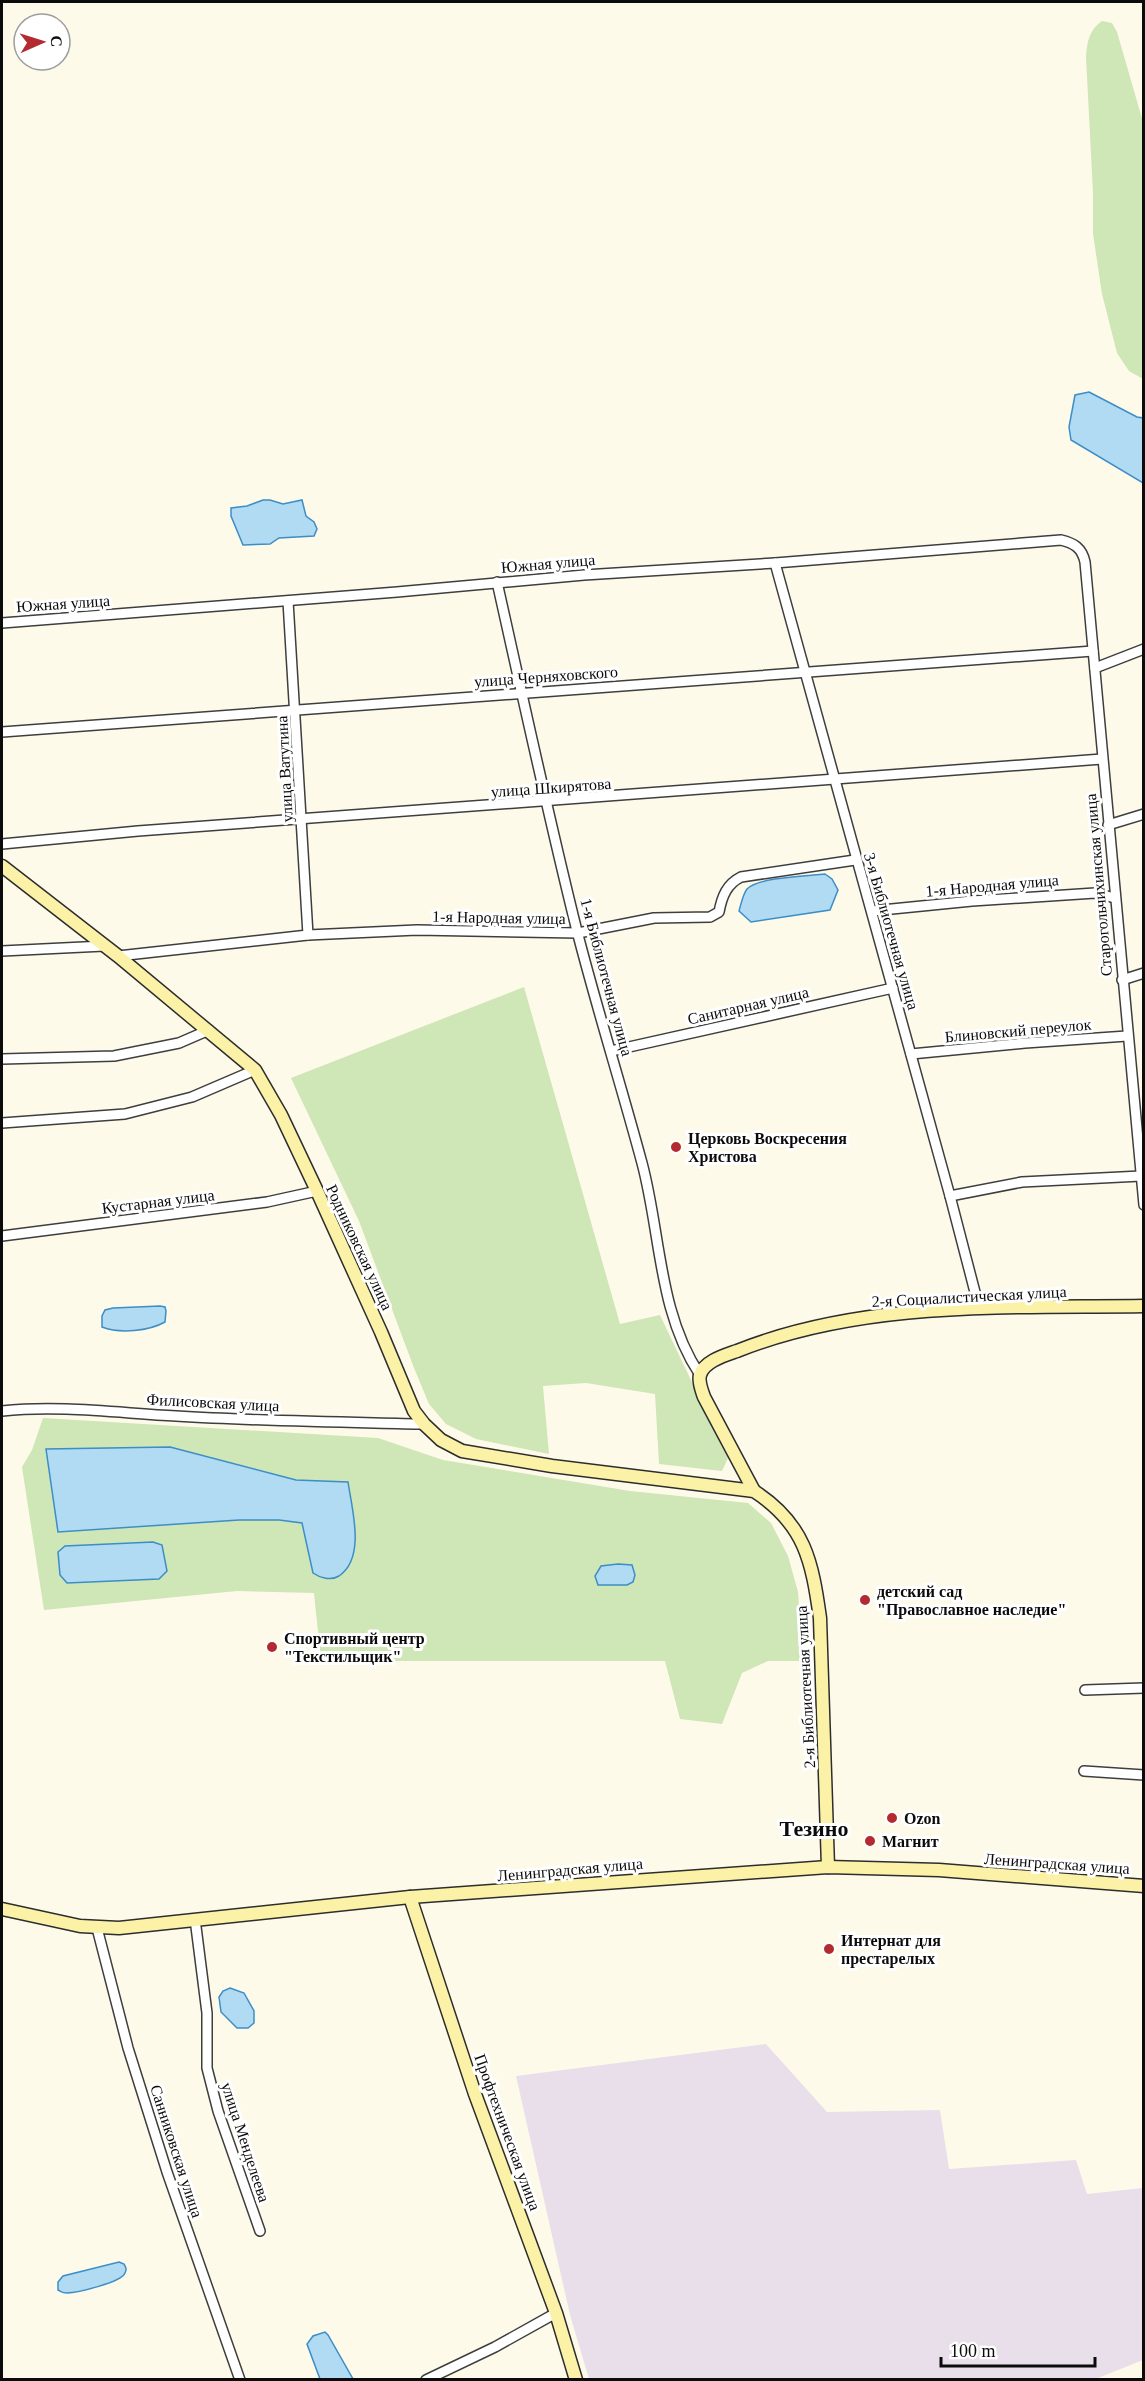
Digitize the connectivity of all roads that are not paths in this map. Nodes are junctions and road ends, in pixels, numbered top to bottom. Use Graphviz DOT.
graph roads {
  1 [pos="1085,561"];
  2 [pos="775,563"];
  3 [pos="496,582"];
  4 [pos="288,601"];
  5 [pos="2,622"];
  6 [pos="1143,649"];
  7 [pos="1093,651"];
  8 [pos="1095,668"];
  9 [pos="804,672"];
  10 [pos="522,693"];
  11 [pos="296,711"];
  12 [pos="2,732"];
  13 [pos="1102,759"];
  14 [pos="835,779"];
  15 [pos="546,802"];
  16 [pos="1143,814"];
  17 [pos="302,819"];
  18 [pos="1108,825"];
  19 [pos="2,844"];
  20 [pos="855,860"];
  21 [pos="2,866"];
  22 [pos="1115,898"];
  23 [pos="872,911"];
  24 [pos="578,933"];
  25 [pos="308,935"];
  26 [pos="104,946"];
  27 [pos="2,951"];
  28 [pos="118,956"];
  29 [pos="1143,973"];
  30 [pos="1122,981"];
  31 [pos="893,988"];
  32 [pos="209,1030"];
  33 [pos="1127,1036"];
  34 [pos="611,1051"];
  35 [pos="911,1054"];
  36 [pos="2,1059"];
  37 [pos="255,1070"];
  38 [pos="2,1123"];
  39 [pos="1139,1126"];
  40 [pos="1141,1176"];
  41 [pos="317,1191"];
  42 [pos="950,1196"];
  43 [pos="1143,1205"];
  44 [pos="2,1236"];
  45 [pos="1143,1306"];
  46 [pos="977,1308"];
  47 [pos="700,1375"];
  48 [pos="2,1411"];
  49 [pos="424,1424"];
  50 [pos="754,1491"];
  51 [pos="1143,1688"];
  52 [pos="1085,1690"];
  53 [pos="1084,1771"];
  54 [pos="1143,1775"];
  55 [pos="828,1868"];
  56 [pos="1143,1886"];
  57 [pos="410,1897"];
  58 [pos="2,1909"];
  59 [pos="195,1919"];
  60 [pos="96,1928"];
  61 [pos="260,2231"];
  62 [pos="556,2313"];
  63 [pos="240,2379"];
  64 [pos="426,2379"];
  65 [pos="576,2379"];
  1 -- 2 [label="street, Южная улица"];
  1 -- 7 [label="street, Старогольчихинская улица"];
  2 -- 3 [label="street, Южная улица"];
  2 -- 9 [label="street, 3-я Библиотечная улица"];
  3 -- 4 [label="street, Южная улица"];
  3 -- 10 [label="street, 1-я Библиотечная улица"];
  4 -- 5 [label="street, Южная улица"];
  4 -- 11 [label="street, улица Ватутина"];
  6 -- 8 [label="street"];
  7 -- 8 [label="street, Старогольчихинская улица"];
  7 -- 9 [label="street, улица Черняховского"];
  8 -- 13 [label="street, Старогольчихинская улица"];
  9 -- 10 [label="street, улица Черняховского"];
  9 -- 14 [label="street, 3-я Библиотечная улица"];
  10 -- 11 [label="street, улица Черняховского"];
  10 -- 15 [label="street, 1-я Библиотечная улица"];
  11 -- 12 [label="street, улица Черняховского"];
  11 -- 17 [label="street, улица Ватутина"];
  13 -- 14 [label="street, улица Шкирятова"];
  13 -- 18 [label="street, Старогольчихинская улица"];
  14 -- 15 [label="street, улица Шкирятова"];
  14 -- 20 [label="street, 3-я Библиотечная улица"];
  15 -- 17 [label="street, улица Шкирятова"];
  15 -- 24 [label="street, 1-я Библиотечная улица"];
  16 -- 18 [label="street"];
  17 -- 19 [label="street, улица Шкирятова"];
  17 -- 25 [label="street, улица Ватутина"];
  18 -- 22 [label="street, Старогольчихинская улица"];
  20 -- 23 [label="street, 3-я Библиотечная улица"];
  20 -- 24 [label="street, 1-я Народная улица"];
  21 -- 26 [label="street, Родниковская улица"];
  22 -- 23 [label="street, 1-я Народная улица"];
  22 -- 30 [label="street, Старогольчихинская улица"];
  23 -- 31 [label="street, 3-я Библиотечная улица"];
  24 -- 25 [label="street, 1-я Народная улица"];
  24 -- 34 [label="street, 1-я Библиотечная улица"];
  25 -- 28 [label="street, 1-я Народная улица"];
  26 -- 27 [label="street"];
  26 -- 28 [label="street, Родниковская улица"];
  28 -- 32 [label="street, Родниковская улица"];
  29 -- 30 [label="street"];
  30 -- 33 [label="street, Старогольчихинская улица"];
  31 -- 34 [label="street, Санитарная улица"];
  31 -- 35 [label="street, 3-я Библиотечная улица"];
  32 -- 36 [label="street"];
  32 -- 37 [label="street, Родниковская улица"];
  33 -- 35 [label="street, Блиновский переулок"];
  33 -- 39 [label="street, Старогольчихинская улица"];
  34 -- 47 [label="street, 1-я Библиотечная улица"];
  35 -- 42 [label="street, 3-я Библиотечная улица"];
  37 -- 38 [label="street"];
  37 -- 41 [label="street, Родниковская улица"];
  39 -- 40 [label="street, Старогольчихинская улица"];
  40 -- 42 [label="street"];
  40 -- 43 [label="street, Старогольчихинская улица"];
  41 -- 44 [label="street, Кустарная улица"];
  41 -- 49 [label="street, Родниковская улица"];
  42 -- 46 [label="street, 3-я Библиотечная улица"];
  45 -- 46 [label="street, 2-я Социалистическая улица"];
  46 -- 47 [label="street, 2-я Социалистическая улица"];
  47 -- 50 [label="street"];
  48 -- 49 [label="street, Филисовская улица"];
  49 -- 50 [label="street, Родниковская улица"];
  50 -- 55 [label="street, 2-я Библиотечная улица"];
  51 -- 52 [label="street"];
  53 -- 54 [label="street"];
  55 -- 56 [label="street, Ленинградская улица"];
  55 -- 57 [label="street, Ленинградская улица"];
  57 -- 59 [label="street, Ленинградская улица"];
  57 -- 62 [label="street, Профтехническая улица"];
  58 -- 60 [label="street, Ленинградская улица"];
  59 -- 60 [label="street, Ленинградская улица"];
  59 -- 61 [label="street, улица Менделеева"];
  60 -- 63 [label="street, Санниковская улица"];
  62 -- 64 [label="street"];
  62 -- 65 [label="street, Профтехническая улица"];
}
